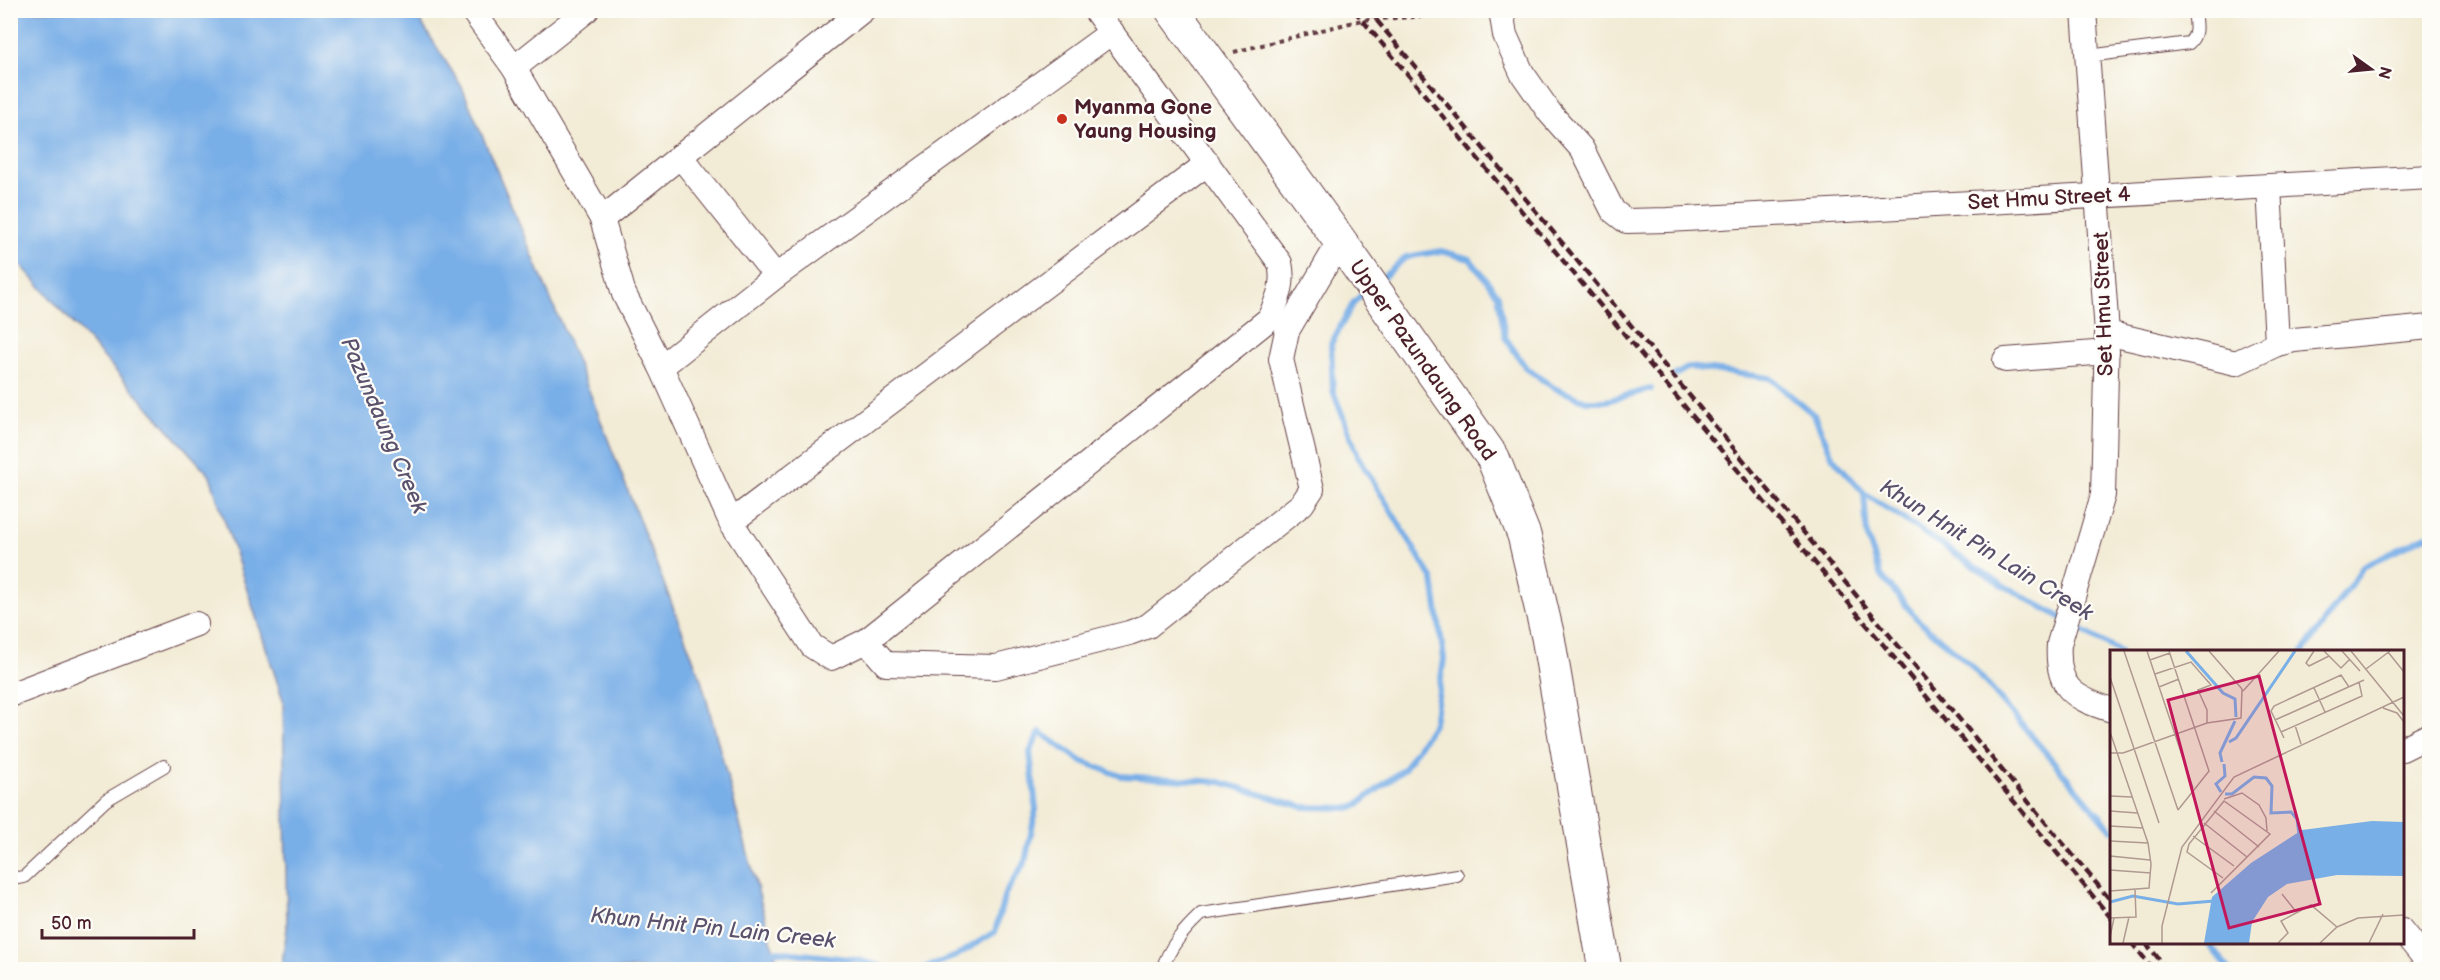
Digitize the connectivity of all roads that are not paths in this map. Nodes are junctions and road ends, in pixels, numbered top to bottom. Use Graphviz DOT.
graph roads {
  1 [pos="472,10"];
  2 [pos="587,10"];
  3 [pos="863,10"];
  4 [pos="1095,10"];
  5 [pos="1172,10"];
  6 [pos="2084,10"];
  7 [pos="2194,10"];
  8 [pos="1504,11"];
  9 [pos="1112,32"];
  10 [pos="2088,56"];
  11 [pos="514,68"];
  12 [pos="680,156"];
  13 [pos="1208,163"];
  14 [pos="2430,177"];
  15 [pos="2269,186"];
  16 [pos="2098,196"];
  17 [pos="602,219"];
  18 [pos="1348,253"];
  19 [pos="776,276"];
  20 [pos="2430,327"];
  21 [pos="2107,343"];
  22 [pos="2277,344"];
  23 [pos="2005,360"];
  24 [pos="660,367"];
  25 [pos="731,522"];
  26 [pos="196,624"];
  27 [pos="866,641"];
  28 [pos="10,695"];
  29 [pos="2110,709"];
  30 [pos="2430,735"];
  31 [pos="2404,748"];
  32 [pos="164,766"];
  33 [pos="1457,875"];
  34 [pos="10,879"];
  35 [pos="2404,931"];
  36 [pos="2430,965"];
  37 [pos="1162,969"];
  38 [pos="1605,969"];
  1 -- 11 [label="street"];
  2 -- 11 [label="street"];
  3 -- 12 [label="street"];
  4 -- 9 [label="street"];
  5 -- 18 [label="main road, Upper Pazundaung Road"];
  6 -- 10 [label="street, Set Hmu Street"];
  7 -- 10 [label="lane"];
  8 -- 16 [label="street, Set Hmu Street 4"];
  9 -- 13 [label="street"];
  9 -- 19 [label="street"];
  10 -- 16 [label="street, Set Hmu Street"];
  11 -- 17 [label="street"];
  12 -- 17 [label="street"];
  12 -- 19 [label="street"];
  13 -- 25 [label="street"];
  13 -- 27 [label="street"];
  14 -- 15 [label="street, Set Hmu Street 4"];
  15 -- 16 [label="street, Set Hmu Street 4"];
  15 -- 22 [label="street"];
  16 -- 21 [label="street, Set Hmu Street"];
  17 -- 24 [label="street"];
  18 -- 27 [label="street"];
  18 -- 38 [label="main road, Upper Pazundaung Road"];
  19 -- 24 [label="street"];
  20 -- 22 [label="street"];
  21 -- 22 [label="street"];
  21 -- 23 [label="street"];
  21 -- 29 [label="street, Set Hmu Street"];
  24 -- 25 [label="street"];
  25 -- 27 [label="street"];
  26 -- 28 [label="street"];
  30 -- 31 [label="street"];
  32 -- 34 [label="lane"];
  33 -- 37 [label="lane"];
  35 -- 36 [label="street"];
}
